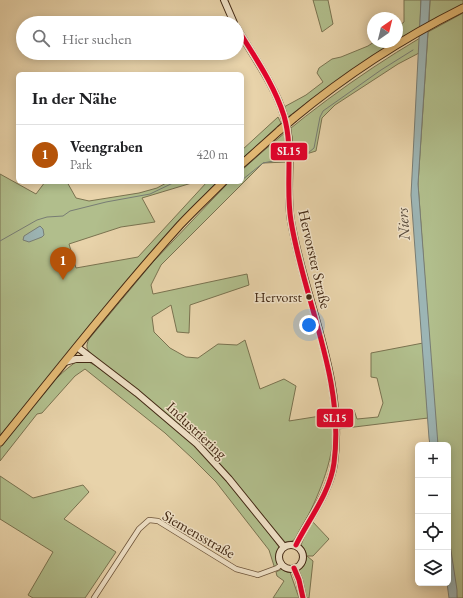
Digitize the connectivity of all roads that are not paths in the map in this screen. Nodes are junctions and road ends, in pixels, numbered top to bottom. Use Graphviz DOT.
graph roads {
  1 [pos="224,0"];
  2 [pos="463,8"];
  3 [pos="231,16"];
  4 [pos="244,40"];
  5 [pos="244,162"];
  6 [pos="221,184"];
  7 [pos="77,347"];
  8 [pos="91,359"];
  9 [pos="65,362"];
  10 [pos="0,442"];
  11 [pos="296,545"];
  12 [pos="284,547"];
  13 [pos="282,564"];
  14 [pos="294,568"];
  15 [pos="94,598"];
  16 [pos="303,598"];
  1 -- 3 [label="street"];
  2 -- 5 [label="main road, bridge"];
  4 -- 11 [label="street, Hervorster Straße"];
  6 -- 7 [label="main road"];
  7 -- 8 [label="street, Industriering"];
  7 -- 9 [label="main road"];
  8 -- 9 [label="street"];
  8 -- 12 [label="street, Industriering"];
  9 -- 10 [label="main road"];
  11 -- 12 [label="street"];
  11 -- 14 [label="street"];
  12 -- 13 [label="street"];
  13 -- 14 [label="street"];
  13 -- 15 [label="street, Siemensstraße"];
  14 -- 16 [label="street"];
}
